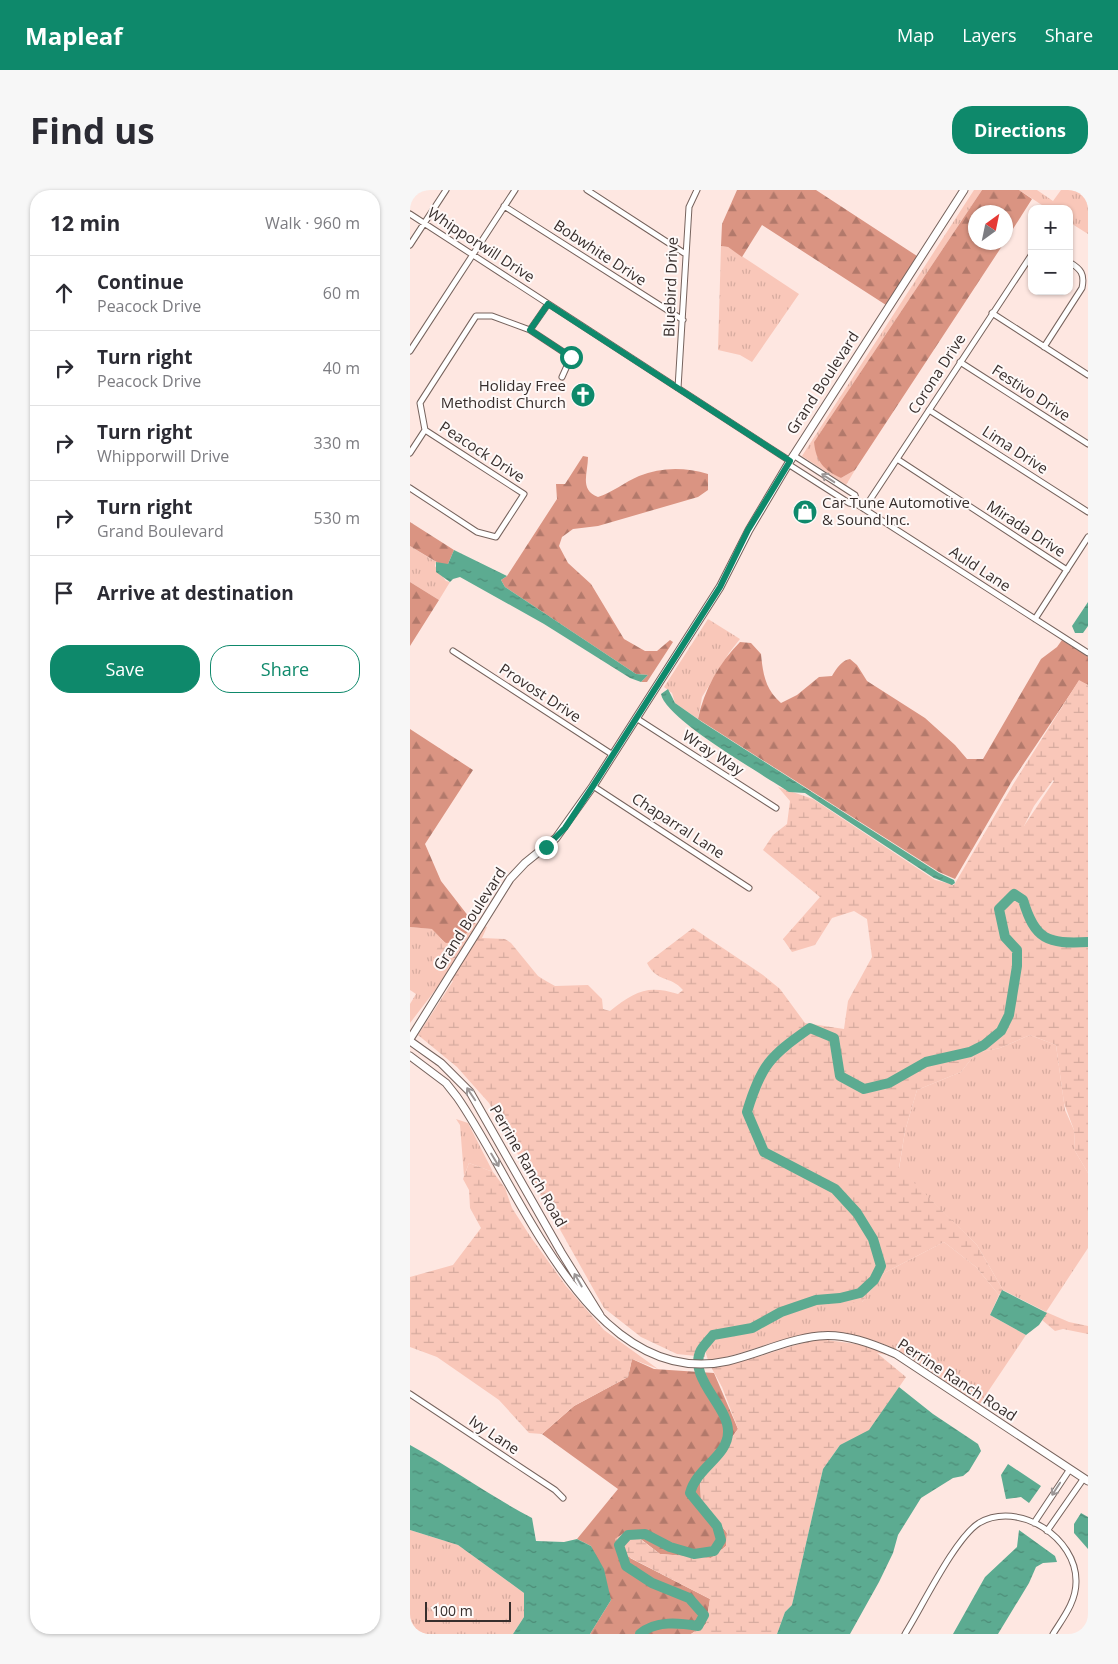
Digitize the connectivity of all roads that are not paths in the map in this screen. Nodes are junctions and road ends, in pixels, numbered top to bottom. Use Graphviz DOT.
graph roads {
  1 [pos="446,190"];
  2 [pos="514,190"];
  3 [pos="588,190"];
  4 [pos="964,190"];
  5 [pos="695,191"];
  6 [pos="504,206"];
  7 [pos="410,214"];
  8 [pos="424,223"];
  9 [pos="410,245"];
  10 [pos="684,253"];
  11 [pos="473,255"];
  12 [pos="1028,260"];
  13 [pos="1073,265"];
  14 [pos="548,304"];
  15 [pos="992,313"];
  16 [pos="683,320"];
  17 [pos="530,330"];
  18 [pos="1044,347"];
  19 [pos="410,351"];
  20 [pos="960,362"];
  21 [pos="1088,375"];
  22 [pos="562,377"];
  23 [pos="678,388"];
  24 [pos="929,410"];
  25 [pos="426,430"];
  26 [pos="1088,444"];
  27 [pos="410,453"];
  28 [pos="897,459"];
  29 [pos="790,460"];
  30 [pos="410,488"];
  31 [pos="858,505"];
  32 [pos="864,509"];
  33 [pos="1088,512"];
  34 [pos="1088,537"];
  35 [pos="1067,570"];
  36 [pos="1035,619"];
  37 [pos="453,652"];
  38 [pos="1088,653"];
  39 [pos="636,718"];
  40 [pos="613,755"];
  41 [pos="593,786"];
  42 [pos="776,808"];
  43 [pos="748,888"];
  44 [pos="410,1040"];
  45 [pos="410,1056"];
  46 [pos="605,1321"];
  47 [pos="410,1394"];
  48 [pos="1070,1469"];
  49 [pos="1086,1480"];
  50 [pos="563,1498"];
  51 [pos="1034,1523"];
  52 [pos="1047,1531"];
  53 [pos="905,1634"];
  54 [pos="1053,1634"];
  1 -- 8 [label="street"];
  2 -- 6 [label="street"];
  3 -- 10 [label="street"];
  4 -- 29 [label="street, Grand Boulevard"];
  5 -- 10 [label="street, Bluebird Drive"];
  6 -- 11 [label="street"];
  6 -- 16 [label="street, Bobwhite Drive"];
  7 -- 8 [label="street, Whipporwill Drive"];
  8 -- 9 [label="street"];
  8 -- 11 [label="street, Whipporwill Drive"];
  10 -- 16 [label="street, Bluebird Drive"];
  11 -- 14 [label="street, Whipporwill Drive"];
  11 -- 19 [label="street"];
  12 -- 15 [label="street, Corona Drive"];
  13 -- 18 [label="street"];
  14 -- 17 [label="street"];
  14 -- 23 [label="street, Whipporwill Drive"];
  15 -- 18 [label="street"];
  15 -- 20 [label="street, Corona Drive"];
  16 -- 23 [label="street, Bluebird Drive"];
  17 -- 22 [label="street, Peacock Drive"];
  17 -- 25 [label="street, Peacock Drive"];
  18 -- 21 [label="street"];
  20 -- 24 [label="street, Corona Drive"];
  20 -- 26 [label="street, Festivo Drive"];
  23 -- 29 [label="street, Whipporwill Drive"];
  24 -- 28 [label="street, Corona Drive"];
  24 -- 33 [label="street, Lima Drive"];
  25 -- 27 [label="street, Peacock Drive"];
  25 -- 30 [label="street, Peacock Drive"];
  28 -- 32 [label="street, Corona Drive"];
  28 -- 35 [label="street, Mirada Drive"];
  29 -- 31 [label="street, Auld Lane"];
  31 -- 29 [label="street, Auld Lane, one-way"];
  29 -- 39 [label="street, Grand Boulevard"];
  31 -- 32 [label="street, Auld Lane"];
  32 -- 36 [label="street, Auld Lane"];
  34 -- 35 [label="street"];
  35 -- 36 [label="street"];
  36 -- 38 [label="street, Auld Lane"];
  37 -- 40 [label="street, Provost Drive"];
  39 -- 40 [label="street, Grand Boulevard"];
  39 -- 42 [label="street, Wray Way"];
  40 -- 41 [label="street, Grand Boulevard"];
  41 -- 43 [label="street, Chaparral Lane"];
  41 -- 44 [label="street, Grand Boulevard"];
  46 -- 44 [label="street, Perrine Ranch Road, one-way"];
  45 -- 46 [label="street, Perrine Ranch Road, one-way"];
  46 -- 48 [label="street, Perrine Ranch Road"];
  47 -- 50 [label="street, Ivy Lane"];
  48 -- 49 [label="street, Perrine Ranch Road"];
  48 -- 51 [label="street, one-way"];
  49 -- 52 [label="street"];
  51 -- 52 [label="street"];
  51 -- 53 [label="street"];
  52 -- 54 [label="street"];
}
